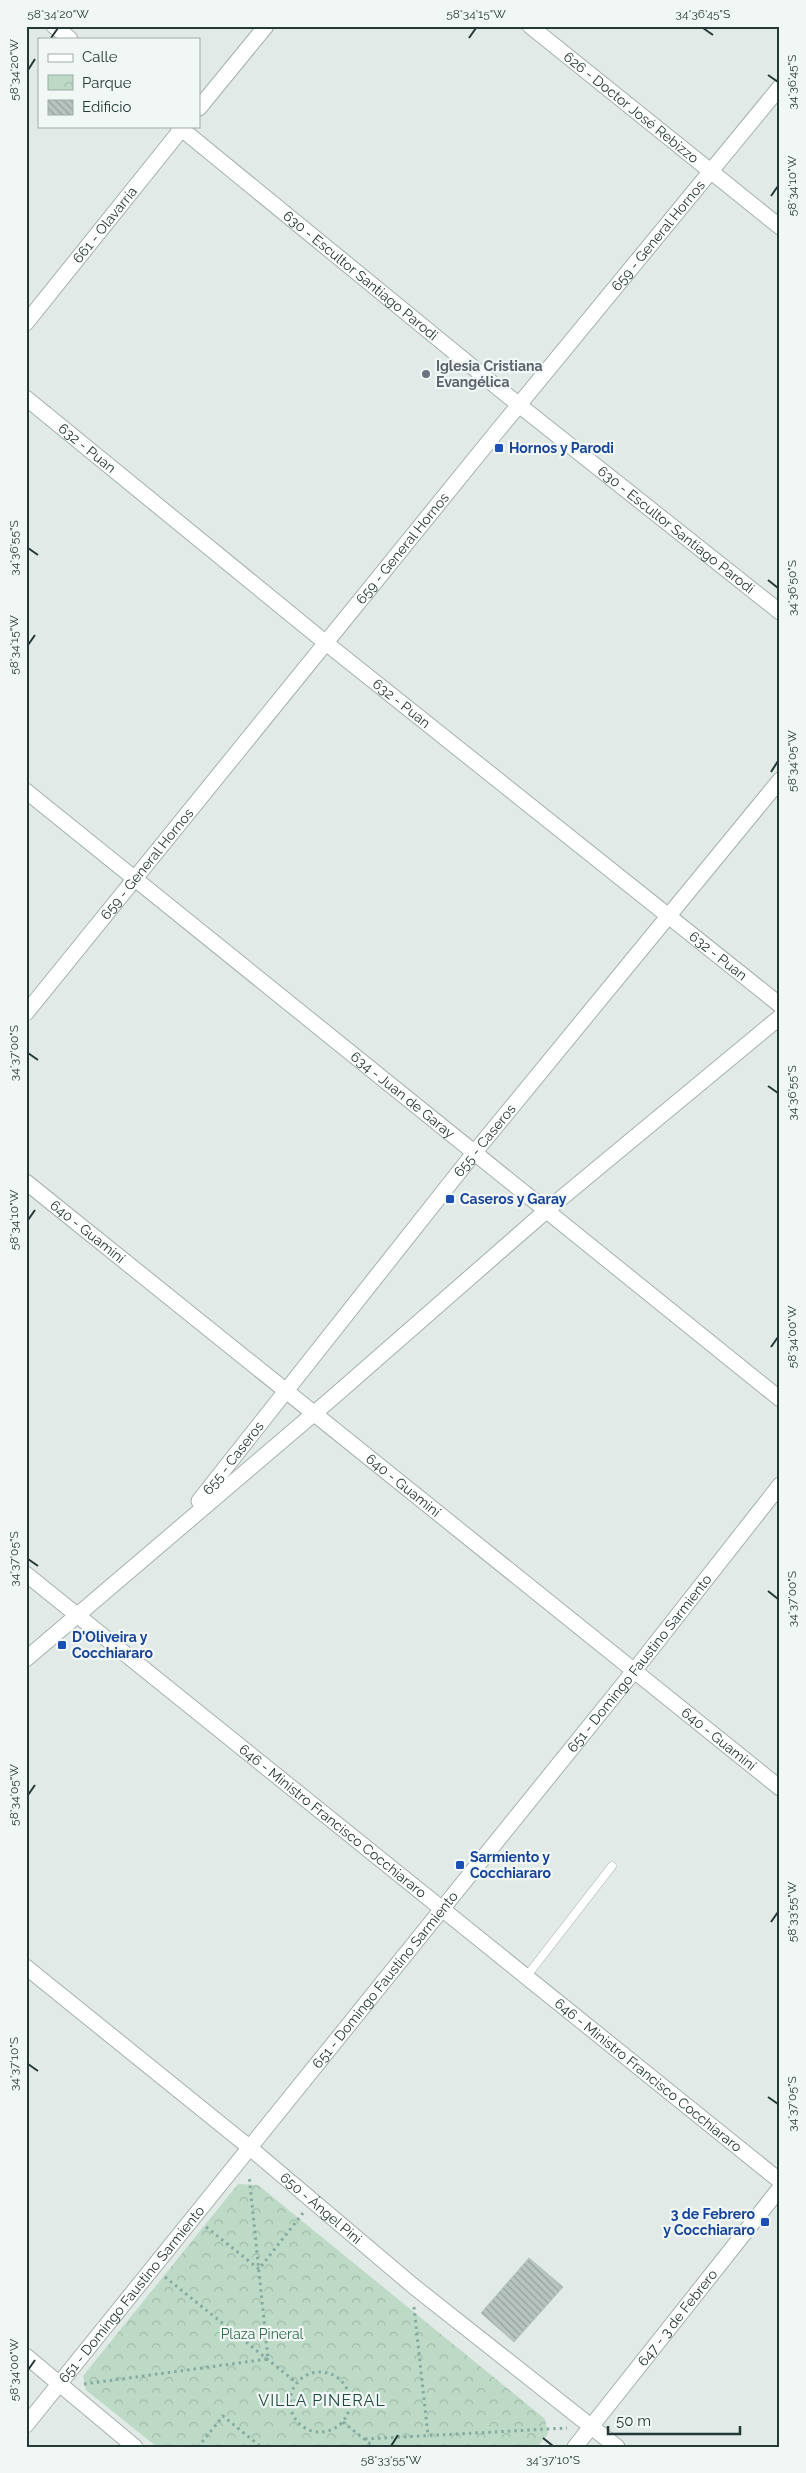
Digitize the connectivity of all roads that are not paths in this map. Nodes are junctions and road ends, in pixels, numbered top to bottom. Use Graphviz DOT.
graph roads {
  1 [pos="54,26"];
  2 [pos="266,26"];
  3 [pos="530,26"];
  4 [pos="69,38"];
  5 [pos="780,87"];
  6 [pos="200,107"];
  7 [pos="180,128"];
  8 [pos="182,128"];
  9 [pos="711,172"];
  10 [pos="780,227"];
  11 [pos="26,323"];
  12 [pos="26,398"];
  13 [pos="519,405"];
  14 [pos="780,612"];
  15 [pos="326,643"];
  16 [pos="780,780"];
  17 [pos="26,790"];
  18 [pos="134,877"];
  19 [pos="668,917"];
  20 [pos="780,1005"];
  21 [pos="26,1013"];
  22 [pos="780,1016"];
  23 [pos="474,1152"];
  24 [pos="26,1182"];
  25 [pos="547,1210"];
  26 [pos="287,1391"];
  27 [pos="780,1399"];
  28 [pos="314,1413"];
  29 [pos="780,1485"];
  30 [pos="176,1529"];
  31 [pos="26,1574"];
  32 [pos="78,1615"];
  33 [pos="26,1659"];
  34 [pos="634,1671"];
  35 [pos="780,1788"];
  36 [pos="612,1866"];
  37 [pos="442,1909"];
  38 [pos="26,1967"];
  39 [pos="526,1977"];
  40 [pos="249,2147"];
  41 [pos="780,2181"];
  42 [pos="780,2188"];
  43 [pos="26,2356"];
  44 [pos="60,2383"];
  45 [pos="26,2424"];
  46 [pos="592,2426"];
  47 [pos="136,2447"];
  48 [pos="575,2447"];
  49 [pos="617,2447"];
  1 -- 4 [label="street"];
  2 -- 6 [label="street"];
  3 -- 9 [label="street, 626 - Doctor José Rebizzo"];
  5 -- 9 [label="street, 659 - General Hornos"];
  7 -- 11 [label="street, 661 - Olavarría"];
  8 -- 13 [label="street, 630 - Escultor Santiago Parodi"];
  9 -- 10 [label="street, 626 - Doctor José Rebizzo"];
  9 -- 13 [label="street, 659 - General Hornos"];
  12 -- 15 [label="street, 632 - Puan"];
  13 -- 14 [label="street, 630 - Escultor Santiago Parodi"];
  13 -- 15 [label="street, 659 - General Hornos"];
  15 -- 18 [label="street, 659 - General Hornos"];
  15 -- 19 [label="street, 632 - Puan"];
  16 -- 19 [label="street, 655 - Caseros"];
  17 -- 18 [label="street, 634 - Juan de Garay"];
  18 -- 21 [label="street, 659 - General Hornos"];
  18 -- 23 [label="street, 634 - Juan de Garay"];
  19 -- 20 [label="street, 632 - Puan"];
  19 -- 23 [label="street, 655 - Caseros"];
  22 -- 25 [label="street"];
  23 -- 25 [label="street, 634 - Juan de Garay"];
  23 -- 26 [label="street, 655 - Caseros"];
  24 -- 26 [label="street, 640 - Guaminí"];
  25 -- 27 [label="street, 634 - Juan de Garay"];
  25 -- 28 [label="street"];
  26 -- 28 [label="street, 640 - Guaminí"];
  26 -- 30 [label="street, 655 - Caseros"];
  28 -- 30 [label="street"];
  28 -- 34 [label="street, 640 - Guaminí"];
  29 -- 34 [label="street, 651 - Domingo Faustino Sarmiento"];
  30 -- 32 [label="street"];
  31 -- 32 [label="street, 646 - Ministro Francisco Cocchiararo"];
  32 -- 33 [label="street"];
  32 -- 37 [label="street, 646 - Ministro Francisco Cocchiararo"];
  34 -- 35 [label="street, 640 - Guaminí"];
  34 -- 37 [label="street, 651 - Domingo Faustino Sarmiento"];
  36 -- 39 [label="lane"];
  37 -- 39 [label="street, 646 - Ministro Francisco Cocchiararo"];
  37 -- 40 [label="street, 651 - Domingo Faustino Sarmiento"];
  38 -- 40 [label="street, 650 - Ángel Pini"];
  39 -- 41 [label="street, 646 - Ministro Francisco Cocchiararo"];
  40 -- 44 [label="street, 651 - Domingo Faustino Sarmiento"];
  40 -- 46 [label="street, 650 - Ángel Pini"];
  42 -- 46 [label="street, 647 - 3 de Febrero"];
  43 -- 44 [label="street"];
  44 -- 45 [label="street, 651 - Domingo Faustino Sarmiento"];
  44 -- 47 [label="street"];
  46 -- 48 [label="street, 647 - 3 de Febrero"];
  46 -- 49 [label="street, 650 - Ángel Pini"];
}
